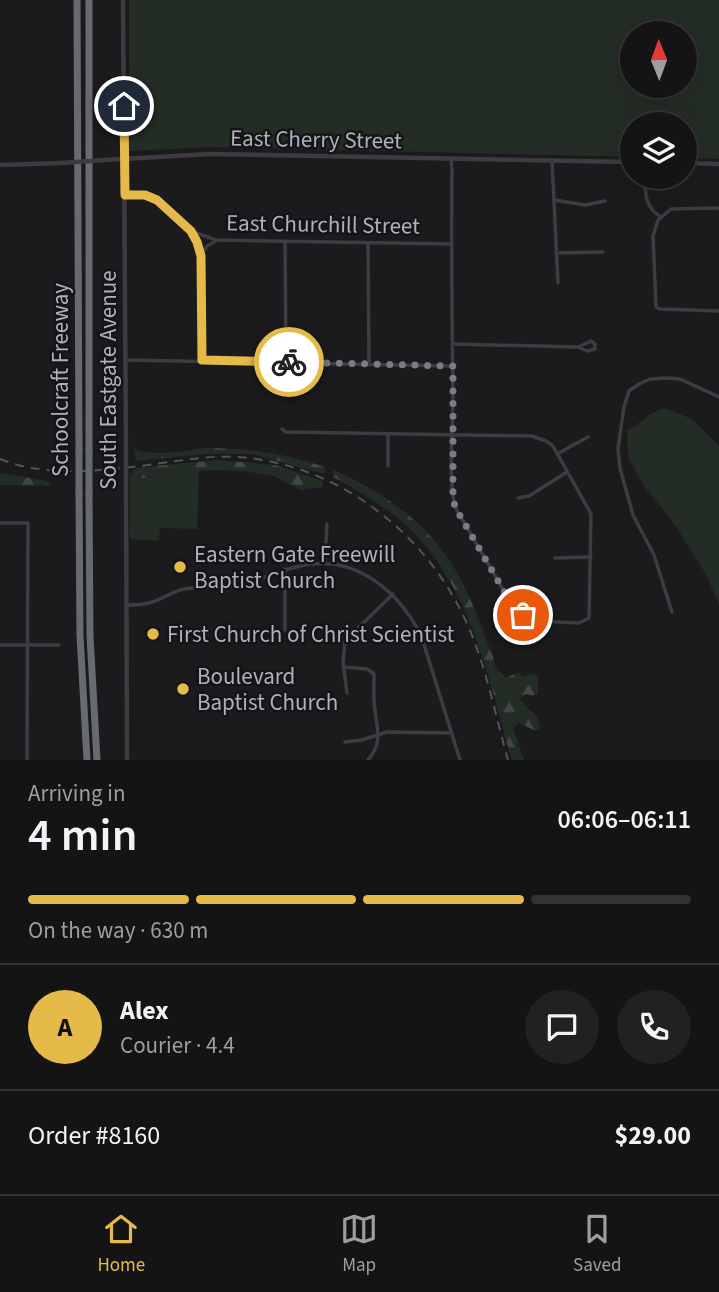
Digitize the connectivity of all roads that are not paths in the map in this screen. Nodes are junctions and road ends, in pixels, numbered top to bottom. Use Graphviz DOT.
graph roads {
  1 [pos="77,0"];
  2 [pos="89,0"];
  3 [pos="123,0"];
  4 [pos="451,158"];
  5 [pos="125,159"];
  6 [pos="552,161"];
  7 [pos="620,162"];
  8 [pos="697,163"];
  9 [pos="719,164"];
  10 [pos="0,165"];
  11 [pos="645,189"];
  12 [pos="125,195"];
  13 [pos="554,200"];
  14 [pos="605,201"];
  15 [pos="719,208"];
  16 [pos="661,218"];
  17 [pos="191,231"];
  18 [pos="216,240"];
  19 [pos="285,242"];
  20 [pos="369,243"];
  21 [pos="451,244"];
  22 [pos="603,252"];
  23 [pos="556,253"];
  24 [pos="201,256"];
  25 [pos="558,283"];
  26 [pos="719,311"];
  27 [pos="452,344"];
  28 [pos="578,347"];
  29 [pos="125,360"];
  30 [pos="202,360"];
  31 [pos="286,362"];
  32 [pos="369,364"];
  33 [pos="453,366"];
  34 [pos="719,397"];
  35 [pos="282,429"];
  36 [pos="388,435"];
  37 [pos="453,436"];
  38 [pos="588,437"];
  39 [pos="557,454"];
  40 [pos="388,466"];
  41 [pos="567,472"];
  42 [pos="518,498"];
  43 [pos="0,523"];
  44 [pos="327,524"];
  45 [pos="591,557"];
  46 [pos="555,558"];
  47 [pos="325,563"];
  48 [pos="285,569"];
  49 [pos="393,594"];
  50 [pos="127,605"];
  51 [pos="672,612"];
  52 [pos="285,630"];
  53 [pos="0,645"];
  54 [pos="28,645"];
  55 [pos="59,645"];
  56 [pos="344,667"];
  57 [pos="346,693"];
  58 [pos="379,733"];
  59 [pos="452,733"];
  60 [pos="345,742"];
  61 [pos="27,760"];
  62 [pos="88,760"];
  63 [pos="97,760"];
  64 [pos="127,760"];
  65 [pos="368,760"];
  66 [pos="460,760"];
  1 -- 62 [label="highway, Schoolcraft Freeway, bridge"];
  2 -- 63 [label="highway, Schoolcraft Freeway, bridge"];
  3 -- 5 [label="street, South Eastgate Avenue"];
  4 -- 5 [label="street, East Cherry Street"];
  4 -- 6 [label="street, East Cherry Street"];
  4 -- 21 [label="street"];
  5 -- 10 [label="street, East Cherry Street, bridge"];
  5 -- 12 [label="street, South Eastgate Avenue"];
  6 -- 7 [label="street, East Cherry Street"];
  6 -- 13 [label="street"];
  8 -- 9 [label="street"];
  11 -- 16 [label="street"];
  12 -- 17 [label="street, East Churchill Street"];
  12 -- 29 [label="street, South Eastgate Avenue"];
  13 -- 14 [label="street"];
  13 -- 23 [label="street"];
  15 -- 16 [label="street"];
  16 -- 26 [label="street"];
  17 -- 18 [label="street, East Churchill Street"];
  17 -- 24 [label="street"];
  18 -- 19 [label="street, East Churchill Street"];
  18 -- 24 [label="street"];
  19 -- 20 [label="street, East Churchill Street"];
  19 -- 31 [label="street"];
  20 -- 21 [label="street, East Churchill Street"];
  20 -- 32 [label="street"];
  21 -- 27 [label="street"];
  22 -- 23 [label="street"];
  23 -- 25 [label="street"];
  24 -- 30 [label="street"];
  27 -- 28 [label="street"];
  27 -- 33 [label="street"];
  29 -- 30 [label="street"];
  29 -- 50 [label="street, South Eastgate Avenue, bridge"];
  30 -- 31 [label="street"];
  31 -- 32 [label="street"];
  32 -- 33 [label="street"];
  33 -- 37 [label="street"];
  34 -- 51 [label="street"];
  35 -- 36 [label="street"];
  36 -- 37 [label="street"];
  36 -- 40 [label="street"];
  37 -- 39 [label="street"];
  37 -- 45 [label="street"];
  38 -- 39 [label="street"];
  39 -- 41 [label="street"];
  41 -- 42 [label="street"];
  41 -- 45 [label="street"];
  43 -- 54 [label="street"];
  44 -- 47 [label="street"];
  45 -- 46 [label="street"];
  47 -- 48 [label="street"];
  47 -- 49 [label="street"];
  48 -- 50 [label="street"];
  48 -- 52 [label="street"];
  49 -- 56 [label="street"];
  49 -- 59 [label="street"];
  50 -- 64 [label="street, South Eastgate Avenue"];
  53 -- 54 [label="street"];
  54 -- 55 [label="street"];
  54 -- 61 [label="street"];
  56 -- 57 [label="street"];
  56 -- 58 [label="street"];
  58 -- 59 [label="street"];
  58 -- 60 [label="street"];
  58 -- 65 [label="street"];
  59 -- 66 [label="street"];
}
